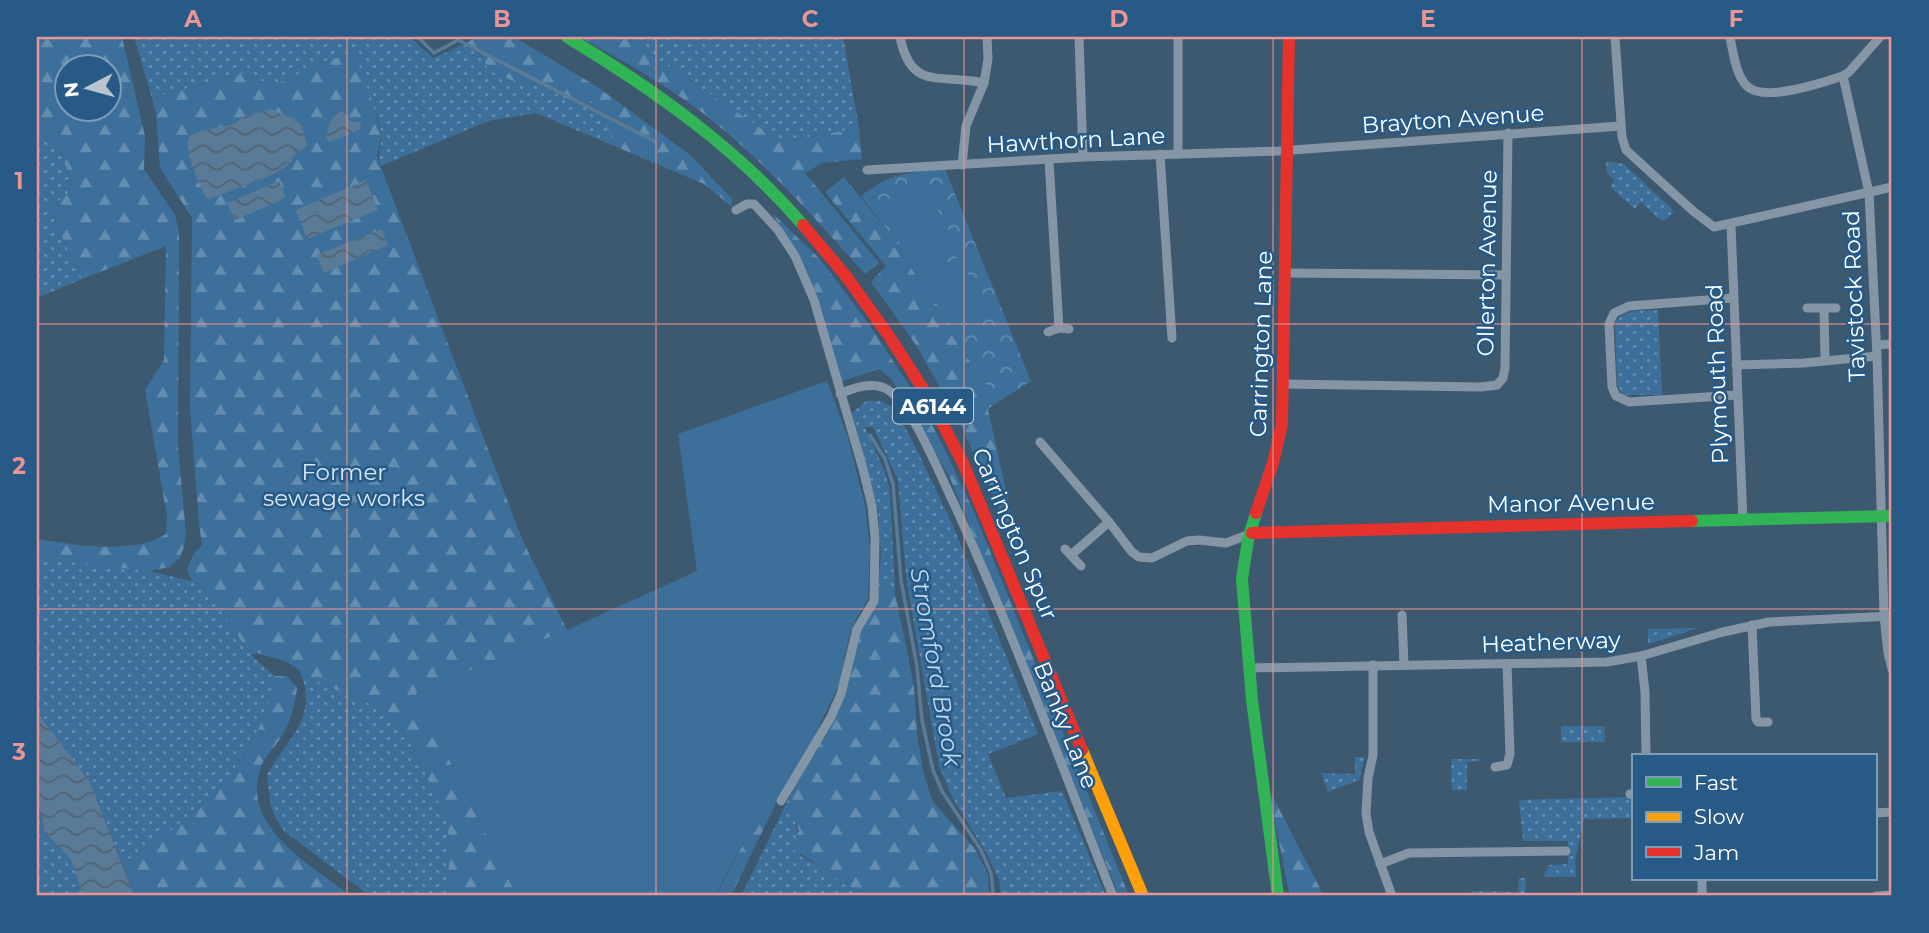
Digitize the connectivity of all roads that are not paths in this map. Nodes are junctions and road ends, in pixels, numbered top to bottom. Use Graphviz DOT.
graph roads {
  1 [pos="567,37"];
  2 [pos="900,37"];
  3 [pos="987,37"];
  4 [pos="1079,37"];
  5 [pos="1178,37"];
  6 [pos="1289,37"];
  7 [pos="1615,37"];
  8 [pos="1730,37"];
  9 [pos="1880,37"];
  10 [pos="1843,76"];
  11 [pos="984,83"];
  12 [pos="1621,126"];
  13 [pos="1508,133"];
  14 [pos="1287,150"];
  15 [pos="1160,153"];
  16 [pos="1178,154"];
  17 [pos="1083,157"];
  18 [pos="1049,160"];
  19 [pos="961,165"];
  20 [pos="867,170"];
  21 [pos="1892,187"];
  22 [pos="1869,193"];
  23 [pos="736,210"];
  24 [pos="1731,225"];
  25 [pos="1285,273"];
  26 [pos="1506,275"];
  27 [pos="1733,298"];
  28 [pos="1807,308"];
  29 [pos="1824,308"];
  30 [pos="1836,308"];
  31 [pos="1048,332"];
  32 [pos="1171,338"];
  33 [pos="1892,344"];
  34 [pos="1877,345"];
  35 [pos="1877,356"];
  36 [pos="1825,360"];
  37 [pos="1736,365"];
  38 [pos="1282,384"];
  39 [pos="840,394"];
  40 [pos="1737,395"];
  41 [pos="1041,442"];
  42 [pos="1887,517"];
  43 [pos="1743,521"];
  44 [pos="1110,522"];
  45 [pos="1252,533"];
  46 [pos="1233,542"];
  47 [pos="1242,562"];
  48 [pos="1081,566"];
  49 [pos="1402,615"];
  50 [pos="1888,616"];
  51 [pos="1752,625"];
  52 [pos="1641,656"];
  53 [pos="1507,664"];
  54 [pos="1373,665"];
  55 [pos="1404,665"];
  56 [pos="1249,667"];
  57 [pos="1892,669"];
  58 [pos="1768,722"];
  59 [pos="1646,754"];
  60 [pos="1495,767"];
  61 [pos="781,801"];
  62 [pos="1566,851"];
  63 [pos="1380,864"];
  64 [pos="1892,895"];
  65 [pos="1113,896"];
  66 [pos="1143,896"];
  67 [pos="1278,896"];
  68 [pos="1392,896"];
  69 [pos="1876,896"];
  1 -- 66 [label="main road, Carrington Spur / A6144"];
  2 -- 11 [label="street"];
  3 -- 11 [label="street"];
  4 -- 17 [label="street"];
  5 -- 16 [label="street"];
  6 -- 14 [label="main road, Carrington Lane"];
  7 -- 12 [label="street"];
  8 -- 10 [label="street"];
  9 -- 10 [label="street"];
  10 -- 22 [label="street, Tavistock Road"];
  11 -- 19 [label="street"];
  12 -- 13 [label="street, Brayton Avenue"];
  12 -- 24 [label="street"];
  13 -- 14 [label="street, Brayton Avenue"];
  13 -- 26 [label="street, Ollerton Avenue"];
  14 -- 16 [label="street, Hawthorn Lane"];
  14 -- 25 [label="main road, Carrington Lane"];
  15 -- 16 [label="street, Hawthorn Lane"];
  15 -- 17 [label="street, Hawthorn Lane"];
  15 -- 32 [label="street"];
  17 -- 18 [label="street, Hawthorn Lane"];
  18 -- 19 [label="street, Hawthorn Lane"];
  18 -- 31 [label="street"];
  19 -- 20 [label="street, Hawthorn Lane"];
  21 -- 22 [label="street"];
  22 -- 24 [label="street"];
  22 -- 34 [label="street, Tavistock Road"];
  23 -- 39 [label="street"];
  24 -- 27 [label="street, Plymouth Road"];
  25 -- 26 [label="street"];
  25 -- 38 [label="main road, Carrington Lane"];
  26 -- 38 [label="street, Ollerton Avenue"];
  27 -- 37 [label="street, Plymouth Road"];
  27 -- 40 [label="street"];
  28 -- 29 [label="street"];
  29 -- 30 [label="street"];
  29 -- 36 [label="street"];
  33 -- 34 [label="street"];
  34 -- 35 [label="street, Tavistock Road"];
  35 -- 36 [label="street"];
  35 -- 42 [label="street, Tavistock Road"];
  36 -- 37 [label="street"];
  37 -- 40 [label="street, Plymouth Road"];
  38 -- 45 [label="main road, Carrington Lane"];
  39 -- 61 [label="street"];
  39 -- 65 [label="street, Banky Lane"];
  40 -- 43 [label="street, Plymouth Road"];
  41 -- 44 [label="street"];
  42 -- 43 [label="main road, Manor Avenue"];
  42 -- 50 [label="street, Tavistock Road"];
  43 -- 45 [label="main road, Manor Avenue"];
  44 -- 46 [label="street"];
  44 -- 48 [label="street"];
  45 -- 46 [label="street"];
  45 -- 47 [label="main road, Carrington Lane"];
  46 -- 47 [label="street"];
  47 -- 56 [label="main road, Carrington Lane"];
  49 -- 55 [label="street"];
  50 -- 51 [label="street, Heatherway"];
  50 -- 57 [label="street, Tavistock Road"];
  51 -- 52 [label="street, Heatherway"];
  51 -- 58 [label="street"];
  52 -- 53 [label="street, Heatherway"];
  52 -- 59 [label="street"];
  53 -- 55 [label="street, Heatherway"];
  53 -- 60 [label="street"];
  54 -- 55 [label="street, Heatherway"];
  54 -- 56 [label="street, Heatherway"];
  54 -- 63 [label="street"];
  56 -- 67 [label="main road, Carrington Lane"];
  62 -- 63 [label="street"];
  63 -- 68 [label="street"];
  64 -- 69 [label="street"];
}
